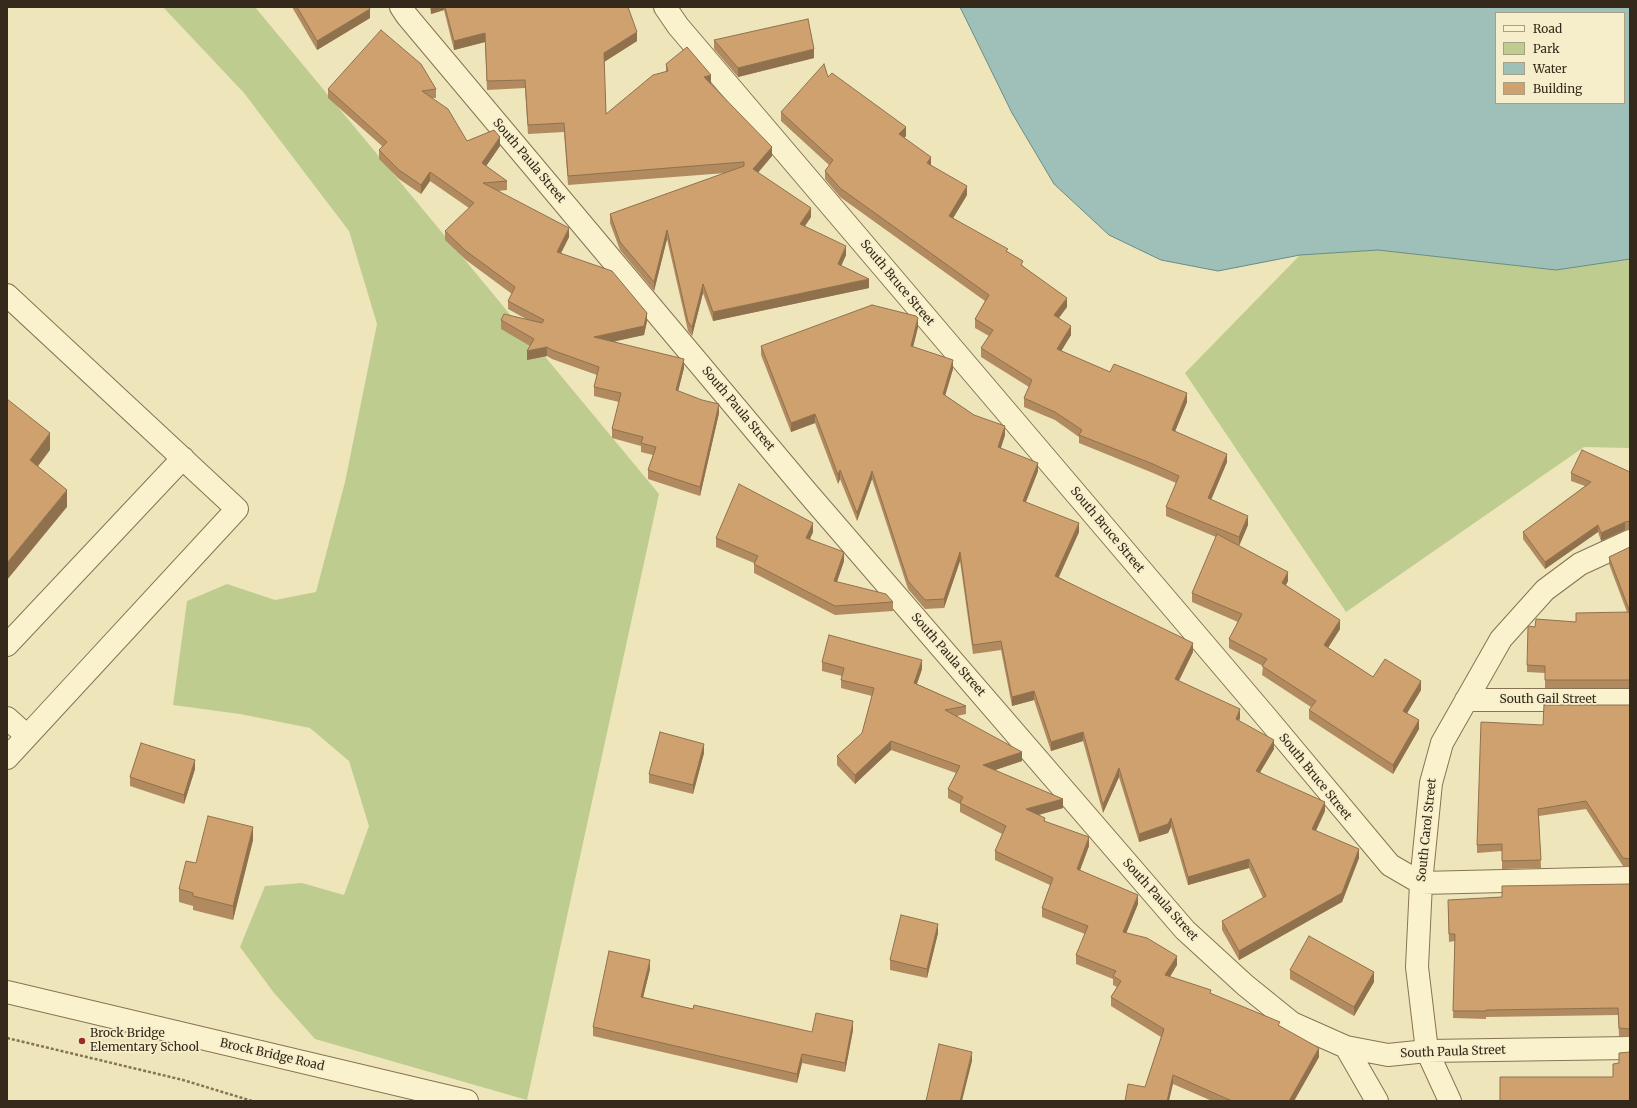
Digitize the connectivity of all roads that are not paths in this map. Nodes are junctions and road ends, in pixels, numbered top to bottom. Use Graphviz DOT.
graph roads {
  1 [pos="401,7"];
  2 [pos="665,7"];
  3 [pos="7,295"];
  4 [pos="183,458"];
  5 [pos="1630,541"];
  6 [pos="7,645"];
  7 [pos="1466,700"];
  8 [pos="1630,700"];
  9 [pos="7,718"];
  10 [pos="27,736"];
  11 [pos="7,758"];
  12 [pos="1630,878"];
  13 [pos="1422,883"];
  14 [pos="7,992"];
  15 [pos="1346,1047"];
  16 [pos="1630,1048"];
  17 [pos="1427,1051"];
  18 [pos="467,1101"];
  19 [pos="1377,1101"];
  20 [pos="1450,1101"];
  1 -- 15 [label="street, South Paula Street"];
  2 -- 13 [label="street, South Bruce Street"];
  3 -- 4 [label="street"];
  4 -- 6 [label="street"];
  4 -- 10 [label="street"];
  5 -- 7 [label="street, South Carol Street"];
  7 -- 8 [label="street, South Gail Street"];
  7 -- 13 [label="street, South Carol Street"];
  9 -- 10 [label="street"];
  10 -- 11 [label="street"];
  12 -- 13 [label="street"];
  13 -- 17 [label="street, South Carol Street"];
  14 -- 18 [label="street, Brock Bridge Road"];
  15 -- 17 [label="street, South Paula Street"];
  15 -- 19 [label="street"];
  16 -- 17 [label="street, South Paula Street"];
  17 -- 20 [label="street, South Carol Street"];
}
